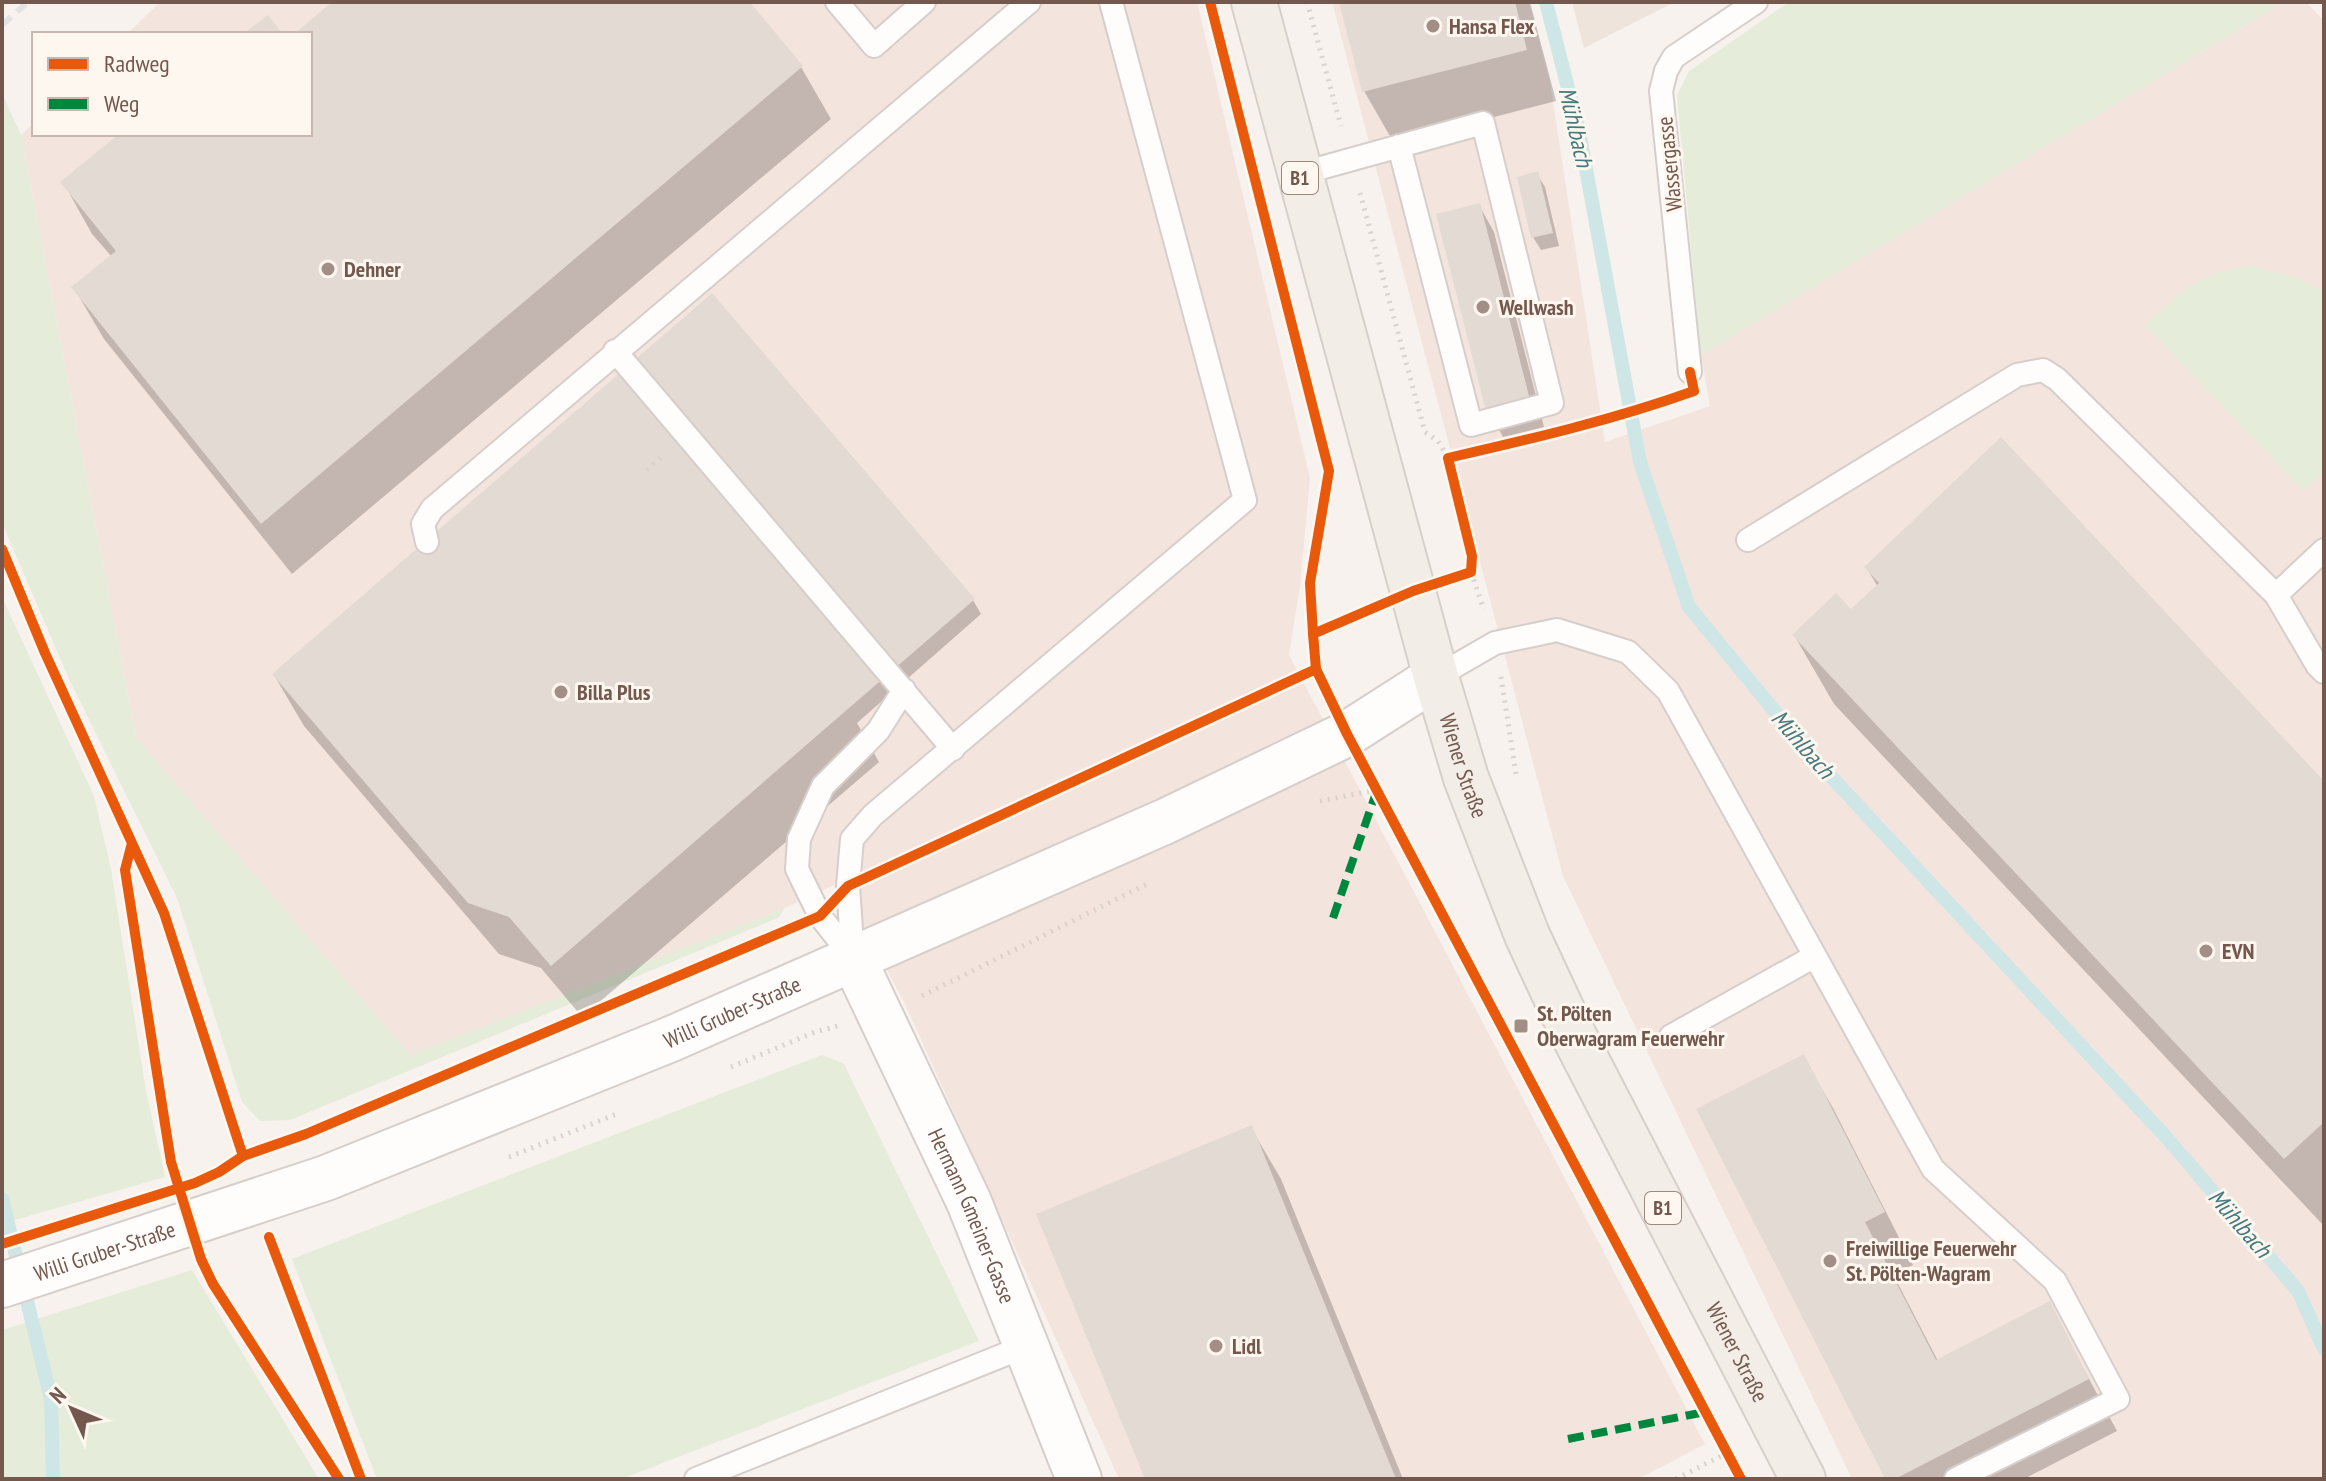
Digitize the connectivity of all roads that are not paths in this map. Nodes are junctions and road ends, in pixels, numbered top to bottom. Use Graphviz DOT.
graph roads {
  1 [pos="837,2"];
  2 [pos="924,2"];
  3 [pos="1111,2"];
  4 [pos="1254,2"];
  5 [pos="1756,2"];
  6 [pos="1020,5"];
  7 [pos="1399,146"];
  8 [pos="1299,174"];
  9 [pos="615,351"];
  10 [pos="1690,372"];
  11 [pos="1748,540"];
  12 [pos="427,542"];
  13 [pos="2324,550"];
  14 [pos="2276,595"];
  15 [pos="2324,672"];
  16 [pos="1436,677"];
  17 [pos="904,690"];
  18 [pos="953,749"];
  19 [pos="1815,956"];
  20 [pos="853,958"];
  21 [pos="1671,1036"];
  22 [pos="2,1285"];
  23 [pos="1026,1346"];
  24 [pos="696,1479"];
  25 [pos="1079,1479"];
  26 [pos="1803,1479"];
  27 [pos="1956,1479"];
  1 -- 2 [label="lane"];
  3 -- 18 [label="lane"];
  4 -- 8 [label="main road, Wiener Straße / B1"];
  5 -- 10 [label="lane, Wassergasse"];
  6 -- 9 [label="lane"];
  7 -- 7 [label="lane"];
  7 -- 8 [label="lane"];
  8 -- 16 [label="main road, Wiener Straße / B1"];
  9 -- 12 [label="lane"];
  9 -- 17 [label="lane"];
  11 -- 14 [label="lane"];
  13 -- 14 [label="lane"];
  14 -- 15 [label="lane"];
  16 -- 19 [label="lane"];
  16 -- 20 [label="street, Willi Gruber-Straße"];
  16 -- 26 [label="main road, Wiener Straße / B1"];
  17 -- 18 [label="lane"];
  17 -- 20 [label="lane"];
  18 -- 20 [label="lane"];
  19 -- 21 [label="lane"];
  19 -- 27 [label="lane"];
  20 -- 22 [label="street, Willi Gruber-Straße"];
  20 -- 23 [label="street, Hermann Gmeiner-Gasse"];
  23 -- 24 [label="lane"];
  23 -- 25 [label="street, Hermann Gmeiner-Gasse"];
}
